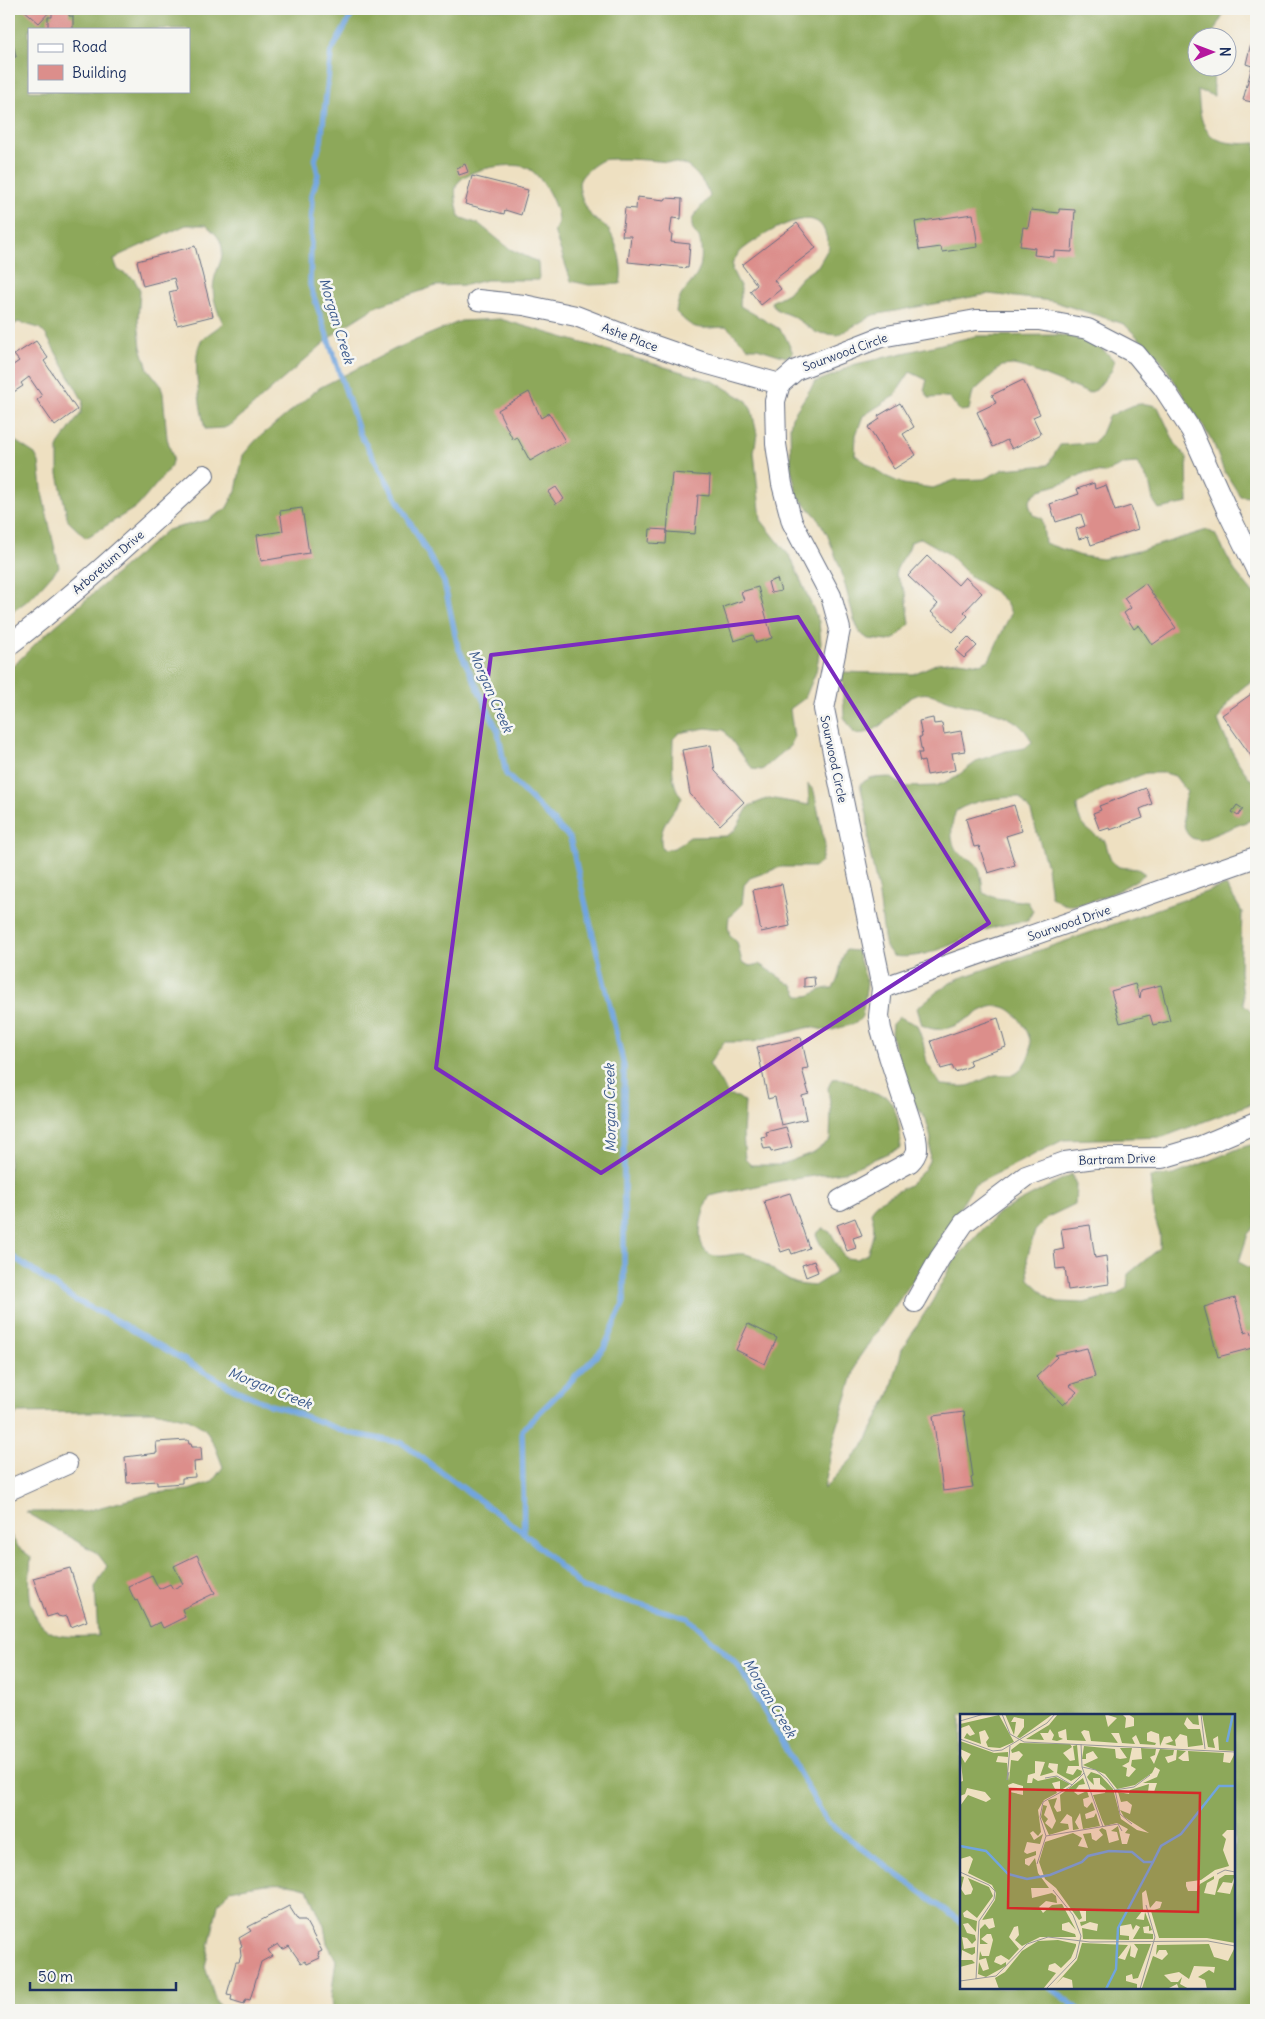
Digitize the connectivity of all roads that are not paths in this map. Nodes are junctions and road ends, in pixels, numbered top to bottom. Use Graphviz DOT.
graph roads {
  1 [pos="478,300"];
  2 [pos="780,384"];
  3 [pos="204,475"];
  4 [pos="1256,569"];
  5 [pos="9,645"];
  6 [pos="1256,857"];
  7 [pos="882,988"];
  8 [pos="1256,1123"];
  9 [pos="840,1200"];
  10 [pos="915,1302"];
  11 [pos="66,1464"];
  12 [pos="9,1490"];
  1 -- 2 [label="street, Ashe Place"];
  2 -- 4 [label="street, Sourwood Circle"];
  2 -- 7 [label="street, Sourwood Circle"];
  3 -- 5 [label="street, Arboretum Drive"];
  6 -- 7 [label="street, Sourwood Drive"];
  7 -- 9 [label="street, Sourwood Circle"];
  8 -- 10 [label="street, Bartram Drive"];
  11 -- 12 [label="street"];
}
